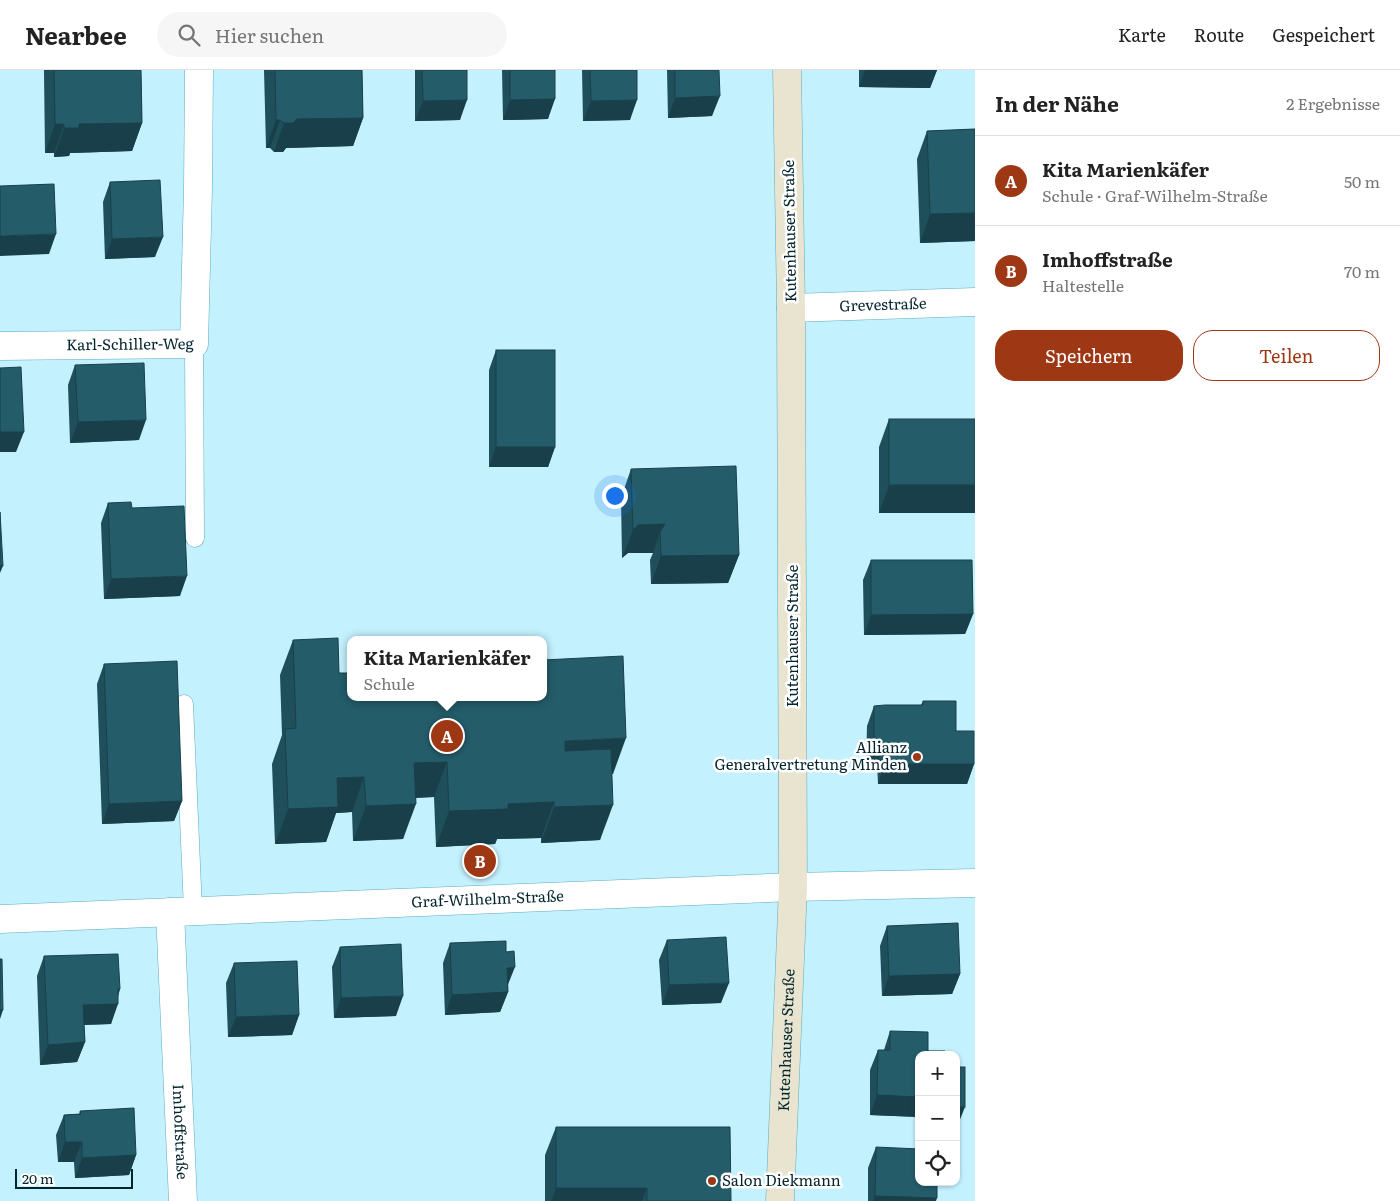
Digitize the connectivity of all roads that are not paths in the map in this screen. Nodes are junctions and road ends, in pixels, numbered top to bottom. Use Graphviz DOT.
graph roads {
  1 [pos="199,70"];
  2 [pos="787,70"];
  3 [pos="975,302"];
  4 [pos="792,308"];
  5 [pos="194,344"];
  6 [pos="0,346"];
  7 [pos="195,538"];
  8 [pos="184,704"];
  9 [pos="975,882"];
  10 [pos="794,887"];
  11 [pos="182,911"];
  12 [pos="0,919"];
  13 [pos="183,1201"];
  14 [pos="780,1201"];
  1 -- 5 [label="street, Karl-Schiller-Weg"];
  2 -- 4 [label="street, Kutenhauser Straße"];
  3 -- 4 [label="street, Grevestraße"];
  4 -- 10 [label="street, Kutenhauser Straße"];
  5 -- 6 [label="street, Karl-Schiller-Weg"];
  5 -- 7 [label="lane"];
  8 -- 11 [label="lane"];
  9 -- 10 [label="street, Graf-Wilhelm-Straße"];
  10 -- 11 [label="street, Graf-Wilhelm-Straße"];
  10 -- 14 [label="street, Kutenhauser Straße"];
  11 -- 12 [label="street, Graf-Wilhelm-Straße"];
  11 -- 13 [label="street, Imhoffstraße"];
}
